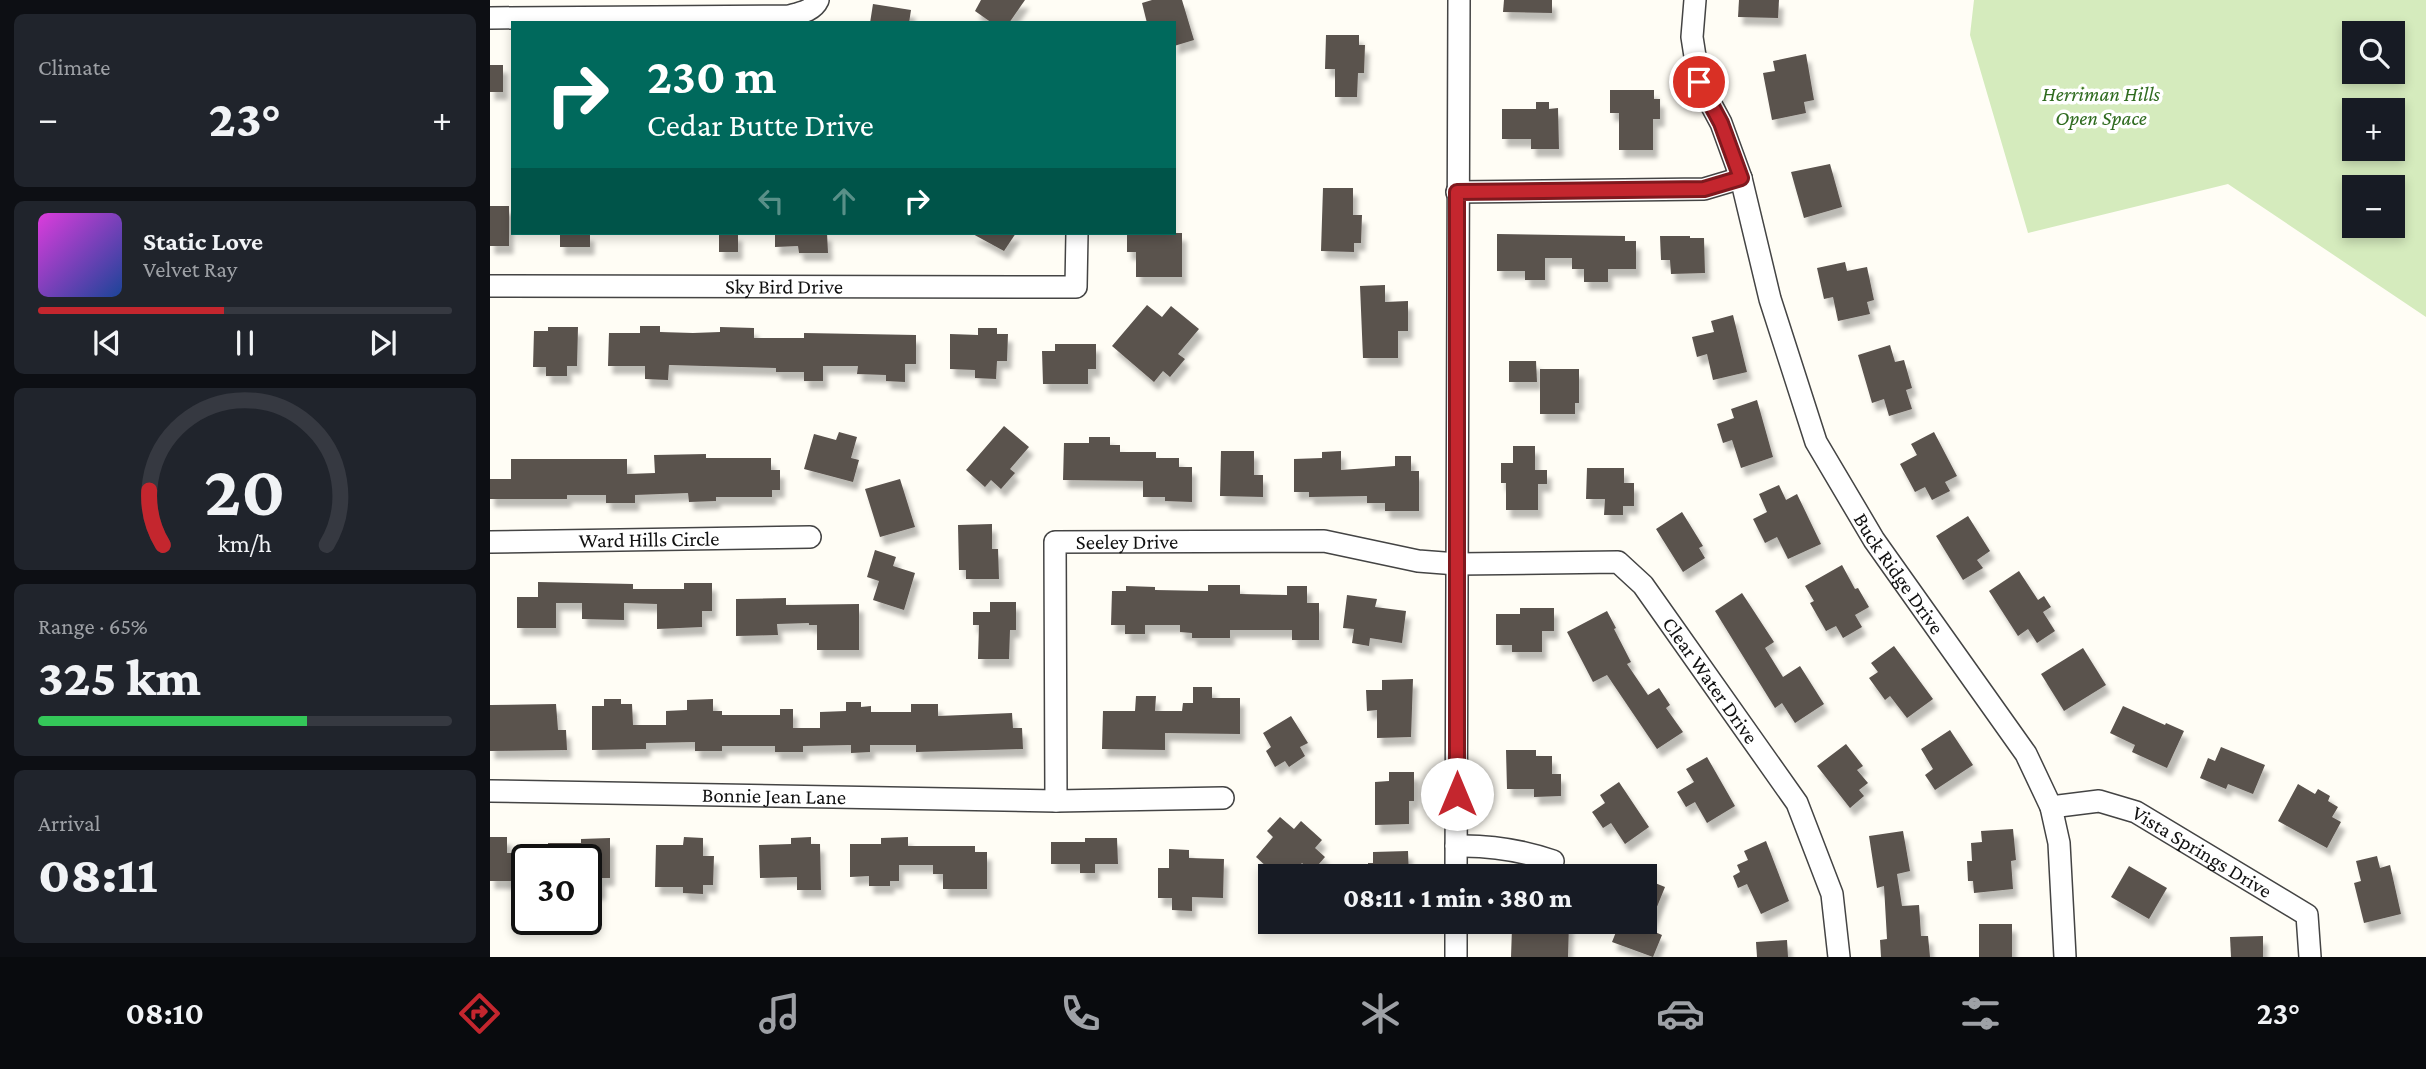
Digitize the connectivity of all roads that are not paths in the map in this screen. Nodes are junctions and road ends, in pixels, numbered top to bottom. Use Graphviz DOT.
graph roads {
  1 [pos="1459,0"];
  2 [pos="1695,0"];
  3 [pos="817,2"];
  4 [pos="490,18"];
  5 [pos="1741,178"];
  6 [pos="1457,192"];
  7 [pos="1077,235"];
  8 [pos="490,286"];
  9 [pos="810,537"];
  10 [pos="490,541"];
  11 [pos="1457,564"];
  12 [pos="490,791"];
  13 [pos="1223,798"];
  14 [pos="1056,801"];
  15 [pos="2051,807"];
  16 [pos="1456,846"];
  17 [pos="1553,861"];
  18 [pos="1456,864"];
  19 [pos="1456,934"];
  20 [pos="1456,957"];
  21 [pos="1839,957"];
  22 [pos="2066,957"];
  23 [pos="2310,957"];
  1 -- 6 [label="street"];
  2 -- 5 [label="street, Buck Ridge Drive"];
  3 -- 4 [label="street"];
  5 -- 6 [label="street"];
  5 -- 15 [label="street, Buck Ridge Drive"];
  6 -- 11 [label="street"];
  7 -- 8 [label="street, Sky Bird Drive"];
  9 -- 10 [label="street, Ward Hills Circle"];
  11 -- 14 [label="street, Seeley Drive"];
  11 -- 16 [label="street"];
  11 -- 21 [label="street, Clear Water Drive"];
  12 -- 14 [label="street, Bonnie Jean Lane"];
  13 -- 14 [label="street, Bonnie Jean Lane"];
  15 -- 22 [label="street, Buck Ridge Drive"];
  15 -- 23 [label="street, Vista Springs Drive"];
  16 -- 17 [label="street"];
  16 -- 18 [label="street"];
  19 -- 20 [label="street"];
}
